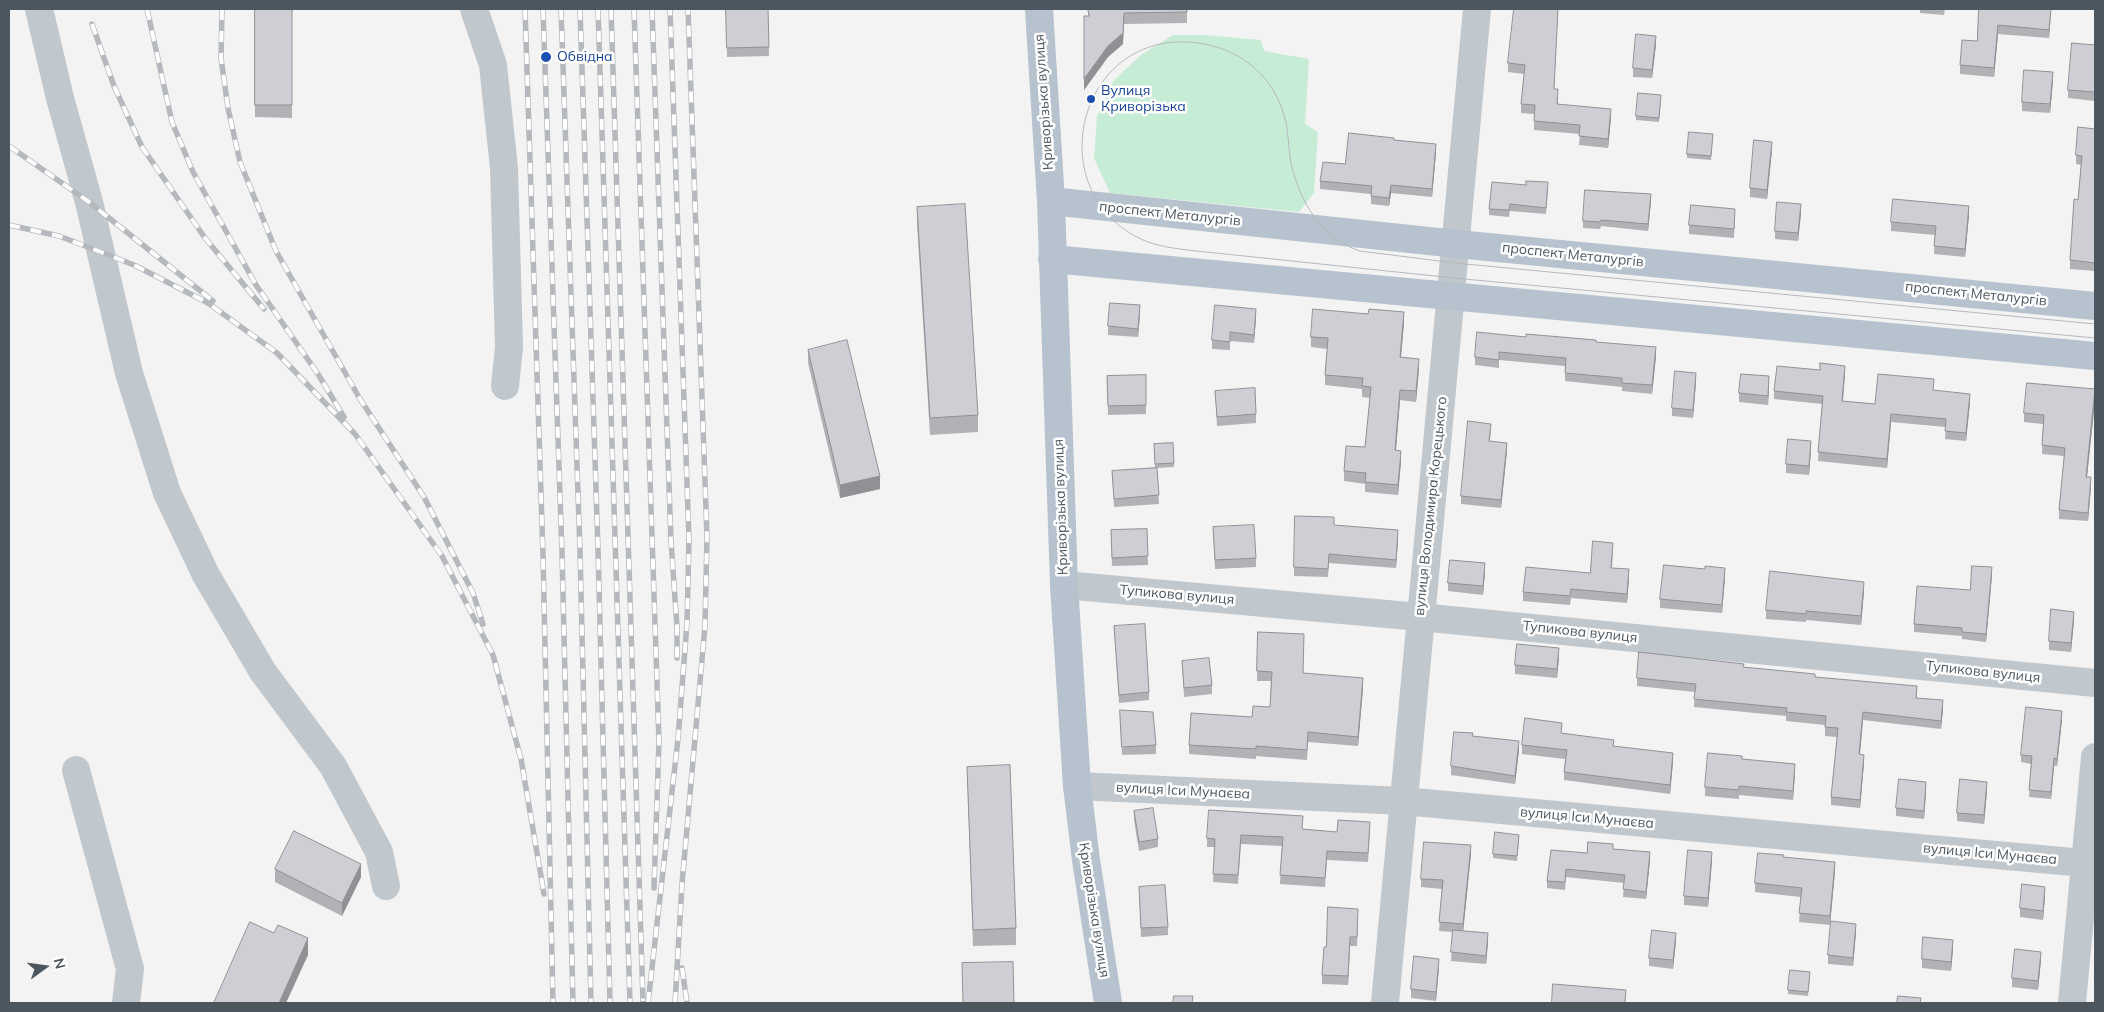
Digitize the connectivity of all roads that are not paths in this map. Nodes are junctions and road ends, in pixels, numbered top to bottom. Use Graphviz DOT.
graph roads {
  1 [pos="39,9"];
  2 [pos="474,9"];
  3 [pos="1038,9"];
  4 [pos="1477,9"];
  5 [pos="1051,201"];
  6 [pos="1457,244"];
  7 [pos="1052,258"];
  8 [pos="1452,296"];
  9 [pos="2095,306"];
  10 [pos="2095,356"];
  11 [pos="505,386"];
  12 [pos="1064,585"];
  13 [pos="1420,617"];
  14 [pos="2095,683"];
  15 [pos="2095,757"];
  16 [pos="76,770"];
  17 [pos="1077,786"];
  18 [pos="1403,801"];
  19 [pos="2090,863"];
  20 [pos="386,886"];
  21 [pos="126,1003"];
  22 [pos="1108,1003"];
  23 [pos="1385,1003"];
  24 [pos="2072,1003"];
  1 -- 20 [label="street"];
  2 -- 11 [label="street"];
  3 -- 5 [label="main road, Криворізька вулиця"];
  4 -- 6 [label="street, вулиця Володимира Корецького"];
  5 -- 6 [label="main road, проспект Металургів"];
  5 -- 7 [label="main road, Криворізька вулиця"];
  6 -- 8 [label="street, вулиця Володимира Корецького"];
  6 -- 9 [label="main road, проспект Металургів"];
  7 -- 8 [label="main road"];
  7 -- 12 [label="main road, Криворізька вулиця"];
  8 -- 10 [label="main road"];
  8 -- 13 [label="street, вулиця Володимира Корецького"];
  12 -- 13 [label="street, Тупикова вулиця"];
  12 -- 17 [label="main road, Криворізька вулиця"];
  13 -- 14 [label="street, Тупикова вулиця"];
  13 -- 18 [label="street, вулиця Володимира Корецького"];
  15 -- 19 [label="street"];
  16 -- 21 [label="street"];
  17 -- 18 [label="street, вулиця Іси Мунаєва"];
  17 -- 22 [label="main road, Криворізька вулиця"];
  18 -- 19 [label="street, вулиця Іси Мунаєва"];
  18 -- 23 [label="street, вулиця Володимира Корецького"];
  19 -- 24 [label="street"];
}
